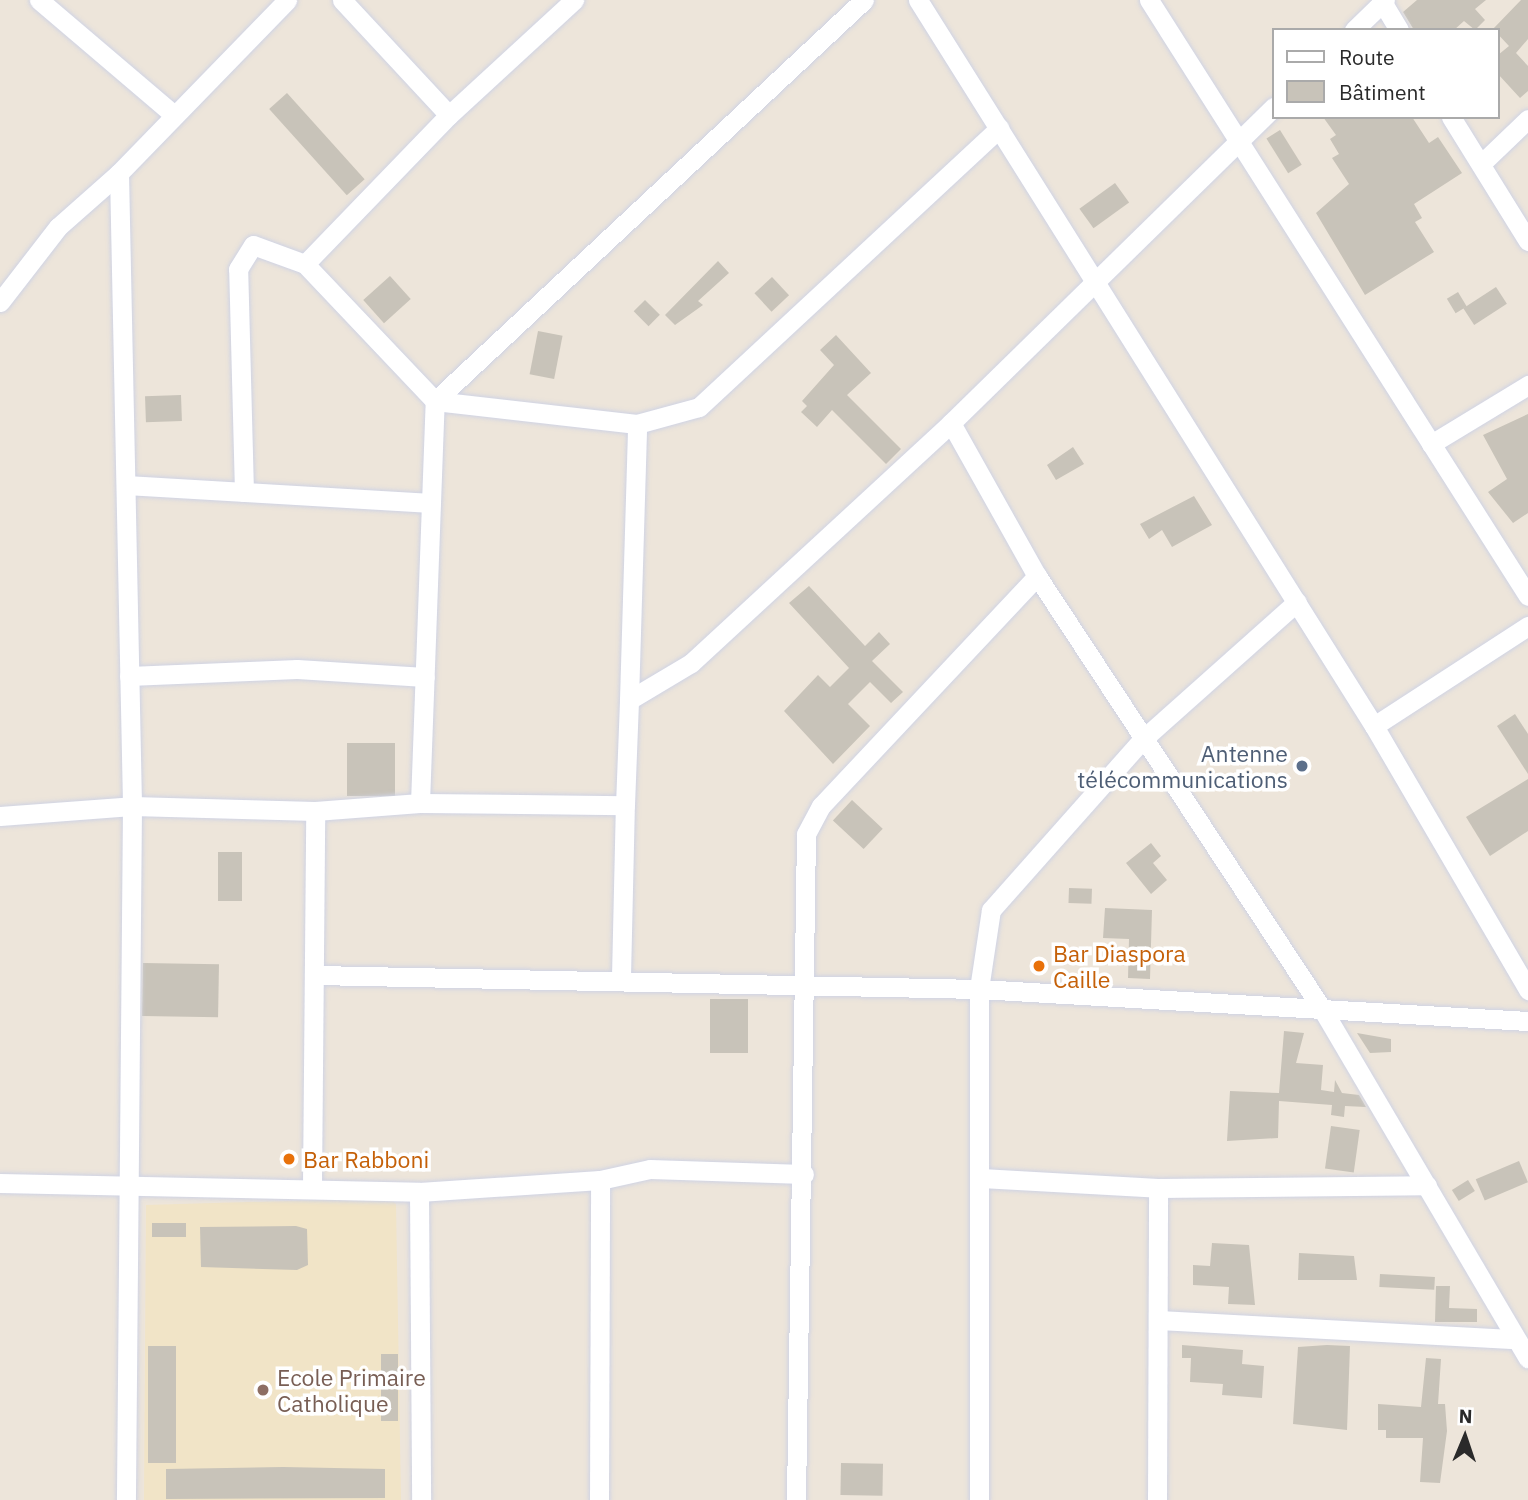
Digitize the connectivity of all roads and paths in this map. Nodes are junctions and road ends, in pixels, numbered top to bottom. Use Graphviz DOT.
graph roads {
  1 [pos="38,0"];
  2 [pos="286,0"];
  3 [pos="342,0"];
  4 [pos="574,0"];
  5 [pos="864,0"];
  6 [pos="918,0"];
  7 [pos="1149,0"];
  8 [pos="1383,1"];
  9 [pos="1356,28"];
  10 [pos="1398,28"];
  11 [pos="1272,109"];
  12 [pos="173,114"];
  13 [pos="449,115"];
  14 [pos="1452,119"];
  15 [pos="1528,119"];
  16 [pos="999,128"];
  17 [pos="1239,141"];
  18 [pos="1481,164"];
  19 [pos="119,173"];
  20 [pos="1528,240"];
  21 [pos="305,264"];
  22 [pos="1095,276"];
  23 [pos="1,295"];
  24 [pos="1528,385"];
  25 [pos="435,401"];
  26 [pos="951,423"];
  27 [pos="637,424"];
  28 [pos="1431,444"];
  29 [pos="127,485"];
  30 [pos="244,492"];
  31 [pos="430,503"];
  32 [pos="1037,576"];
  33 [pos="1528,596"];
  34 [pos="1297,602"];
  35 [pos="1528,626"];
  36 [pos="129,676"];
  37 [pos="425,677"];
  38 [pos="629,699"];
  39 [pos="1374,726"];
  40 [pos="1143,739"];
  41 [pos="420,803"];
  42 [pos="625,805"];
  43 [pos="132,806"];
  44 [pos="314,811"];
  45 [pos="0,817"];
  46 [pos="316,975"];
  47 [pos="621,977"];
  48 [pos="805,984"];
  49 [pos="979,989"];
  50 [pos="1528,990"];
  51 [pos="1324,1012"];
  52 [pos="1528,1021"];
  53 [pos="804,1174"];
  54 [pos="981,1178"];
  55 [pos="600,1181"];
  56 [pos="0,1183"];
  57 [pos="312,1185"];
  58 [pos="1427,1185"];
  59 [pos="129,1188"];
  60 [pos="1158,1188"];
  61 [pos="419,1192"];
  62 [pos="1160,1320"];
  63 [pos="1516,1339"];
  64 [pos="1528,1358"];
  65 [pos="127,1500"];
  66 [pos="421,1500"];
  67 [pos="599,1500"];
  68 [pos="796,1500"];
  69 [pos="979,1500"];
  70 [pos="1157,1500"];
  1 -- 12 [label="street"];
  2 -- 12 [label="street"];
  3 -- 13 [label="street"];
  4 -- 13 [label="street"];
  5 -- 25 [label="street"];
  6 -- 16 [label="street"];
  7 -- 17 [label="street"];
  8 -- 9 [label="street"];
  8 -- 10 [label="street"];
  11 -- 17 [label="street"];
  12 -- 19 [label="street"];
  13 -- 21 [label="street"];
  14 -- 18 [label="street"];
  15 -- 18 [label="street"];
  16 -- 22 [label="street"];
  16 -- 27 [label="street"];
  17 -- 22 [label="street"];
  17 -- 28 [label="street"];
  18 -- 20 [label="street"];
  19 -- 23 [label="street"];
  19 -- 29 [label="street"];
  21 -- 25 [label="street"];
  21 -- 30 [label="street"];
  22 -- 26 [label="street"];
  22 -- 34 [label="street"];
  24 -- 28 [label="street"];
  25 -- 27 [label="street"];
  25 -- 31 [label="street"];
  26 -- 32 [label="street"];
  26 -- 38 [label="street"];
  27 -- 38 [label="street"];
  28 -- 33 [label="street"];
  29 -- 30 [label="street"];
  29 -- 36 [label="street"];
  30 -- 31 [label="street"];
  31 -- 37 [label="street"];
  32 -- 40 [label="street"];
  32 -- 48 [label="street"];
  34 -- 39 [label="street"];
  34 -- 40 [label="street"];
  35 -- 39 [label="street"];
  36 -- 37 [label="street"];
  36 -- 43 [label="street"];
  37 -- 41 [label="street"];
  38 -- 42 [label="street"];
  39 -- 50 [label="street"];
  40 -- 49 [label="street"];
  40 -- 51 [label="street"];
  41 -- 42 [label="street"];
  41 -- 44 [label="street"];
  42 -- 47 [label="street"];
  43 -- 44 [label="street"];
  43 -- 45 [label="street"];
  43 -- 59 [label="street"];
  44 -- 46 [label="street"];
  46 -- 47 [label="street"];
  46 -- 57 [label="street"];
  47 -- 48 [label="street"];
  48 -- 49 [label="street"];
  48 -- 53 [label="street"];
  49 -- 51 [label="street"];
  49 -- 54 [label="street"];
  51 -- 52 [label="street"];
  51 -- 58 [label="street"];
  53 -- 55 [label="street"];
  53 -- 68 [label="street"];
  54 -- 60 [label="street"];
  54 -- 69 [label="street"];
  55 -- 61 [label="street"];
  55 -- 67 [label="street"];
  56 -- 59 [label="street"];
  57 -- 59 [label="street"];
  57 -- 61 [label="street"];
  58 -- 60 [label="street"];
  58 -- 63 [label="street"];
  59 -- 65 [label="street"];
  60 -- 62 [label="street"];
  61 -- 66 [label="street"];
  62 -- 63 [label="street"];
  62 -- 70 [label="street"];
  63 -- 64 [label="street"];
}
